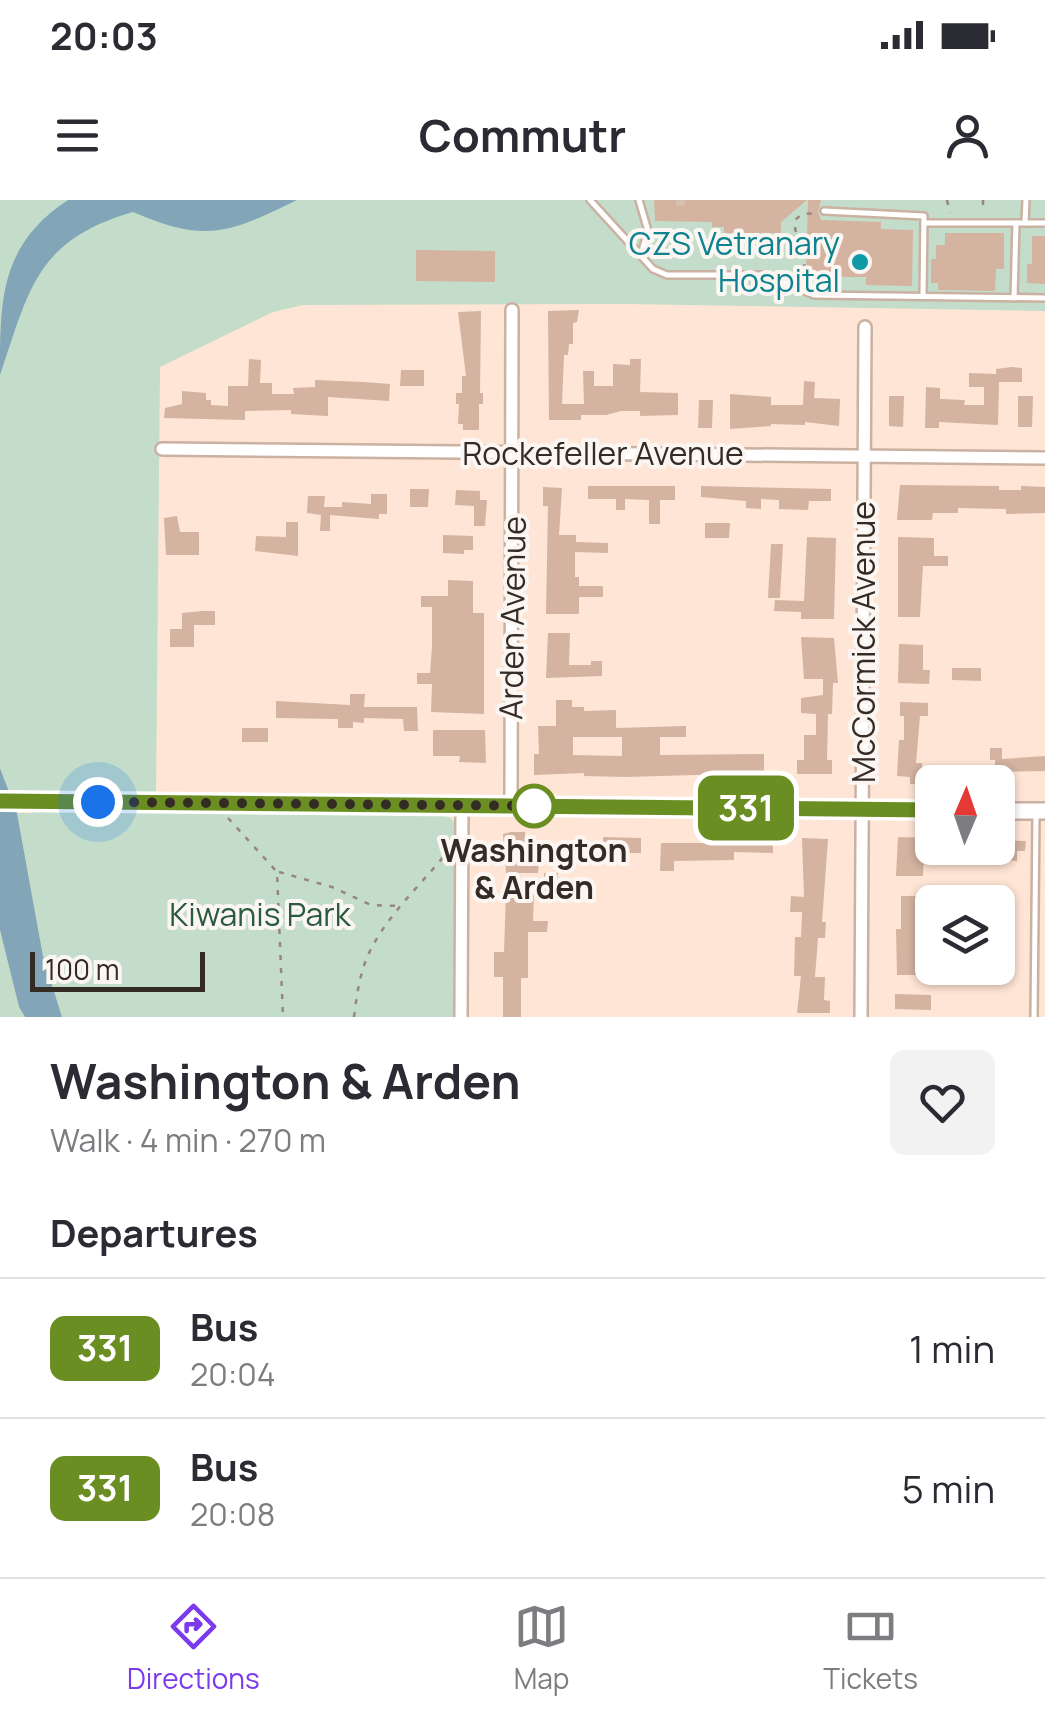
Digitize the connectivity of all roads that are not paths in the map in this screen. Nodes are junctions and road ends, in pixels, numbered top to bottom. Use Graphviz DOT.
graph roads {
  1 [pos="590,200"];
  2 [pos="639,200"];
  3 [pos="1026,200"];
  4 [pos="824,211"];
  5 [pos="924,222"];
  6 [pos="1016,223"];
  7 [pos="1026,223"];
  8 [pos="1045,223"];
  9 [pos="641,255"];
  10 [pos="923,296"];
  11 [pos="1014,298"];
  12 [pos="1045,298"];
  13 [pos="512,310"];
  14 [pos="864,327"];
  15 [pos="162,449"];
  16 [pos="514,454"];
  17 [pos="866,456"];
  18 [pos="1045,458"];
  19 [pos="0,801"];
  20 [pos="462,805"];
  21 [pos="511,805"];
  22 [pos="863,809"];
  23 [pos="915,810"];
  24 [pos="1015,810"];
  25 [pos="1041,811"];
  26 [pos="461,1017"];
  27 [pos="861,1017"];
  28 [pos="1034,1017"];
  1 -- 9 [label="lane"];
  2 -- 9 [label="lane"];
  3 -- 7 [label="lane"];
  4 -- 5 [label="lane"];
  5 -- 6 [label="lane"];
  5 -- 10 [label="lane"];
  6 -- 7 [label="lane"];
  6 -- 11 [label="lane"];
  7 -- 8 [label="lane"];
  9 -- 10 [label="lane"];
  10 -- 11 [label="lane"];
  11 -- 12 [label="lane"];
  13 -- 16 [label="street, Arden Avenue"];
  14 -- 17 [label="street, McCormick Avenue"];
  15 -- 16 [label="street, Rockefeller Avenue"];
  16 -- 17 [label="street, Rockefeller Avenue"];
  16 -- 21 [label="street, Arden Avenue"];
  17 -- 18 [label="street, Rockefeller Avenue"];
  17 -- 22 [label="street, McCormick Avenue"];
  19 -- 20 [label="street"];
  20 -- 21 [label="street"];
  20 -- 26 [label="street"];
  21 -- 22 [label="street"];
  22 -- 23 [label="street"];
  22 -- 27 [label="street, McCormick Avenue"];
  24 -- 25 [label="street"];
  25 -- 28 [label="lane"];
}
